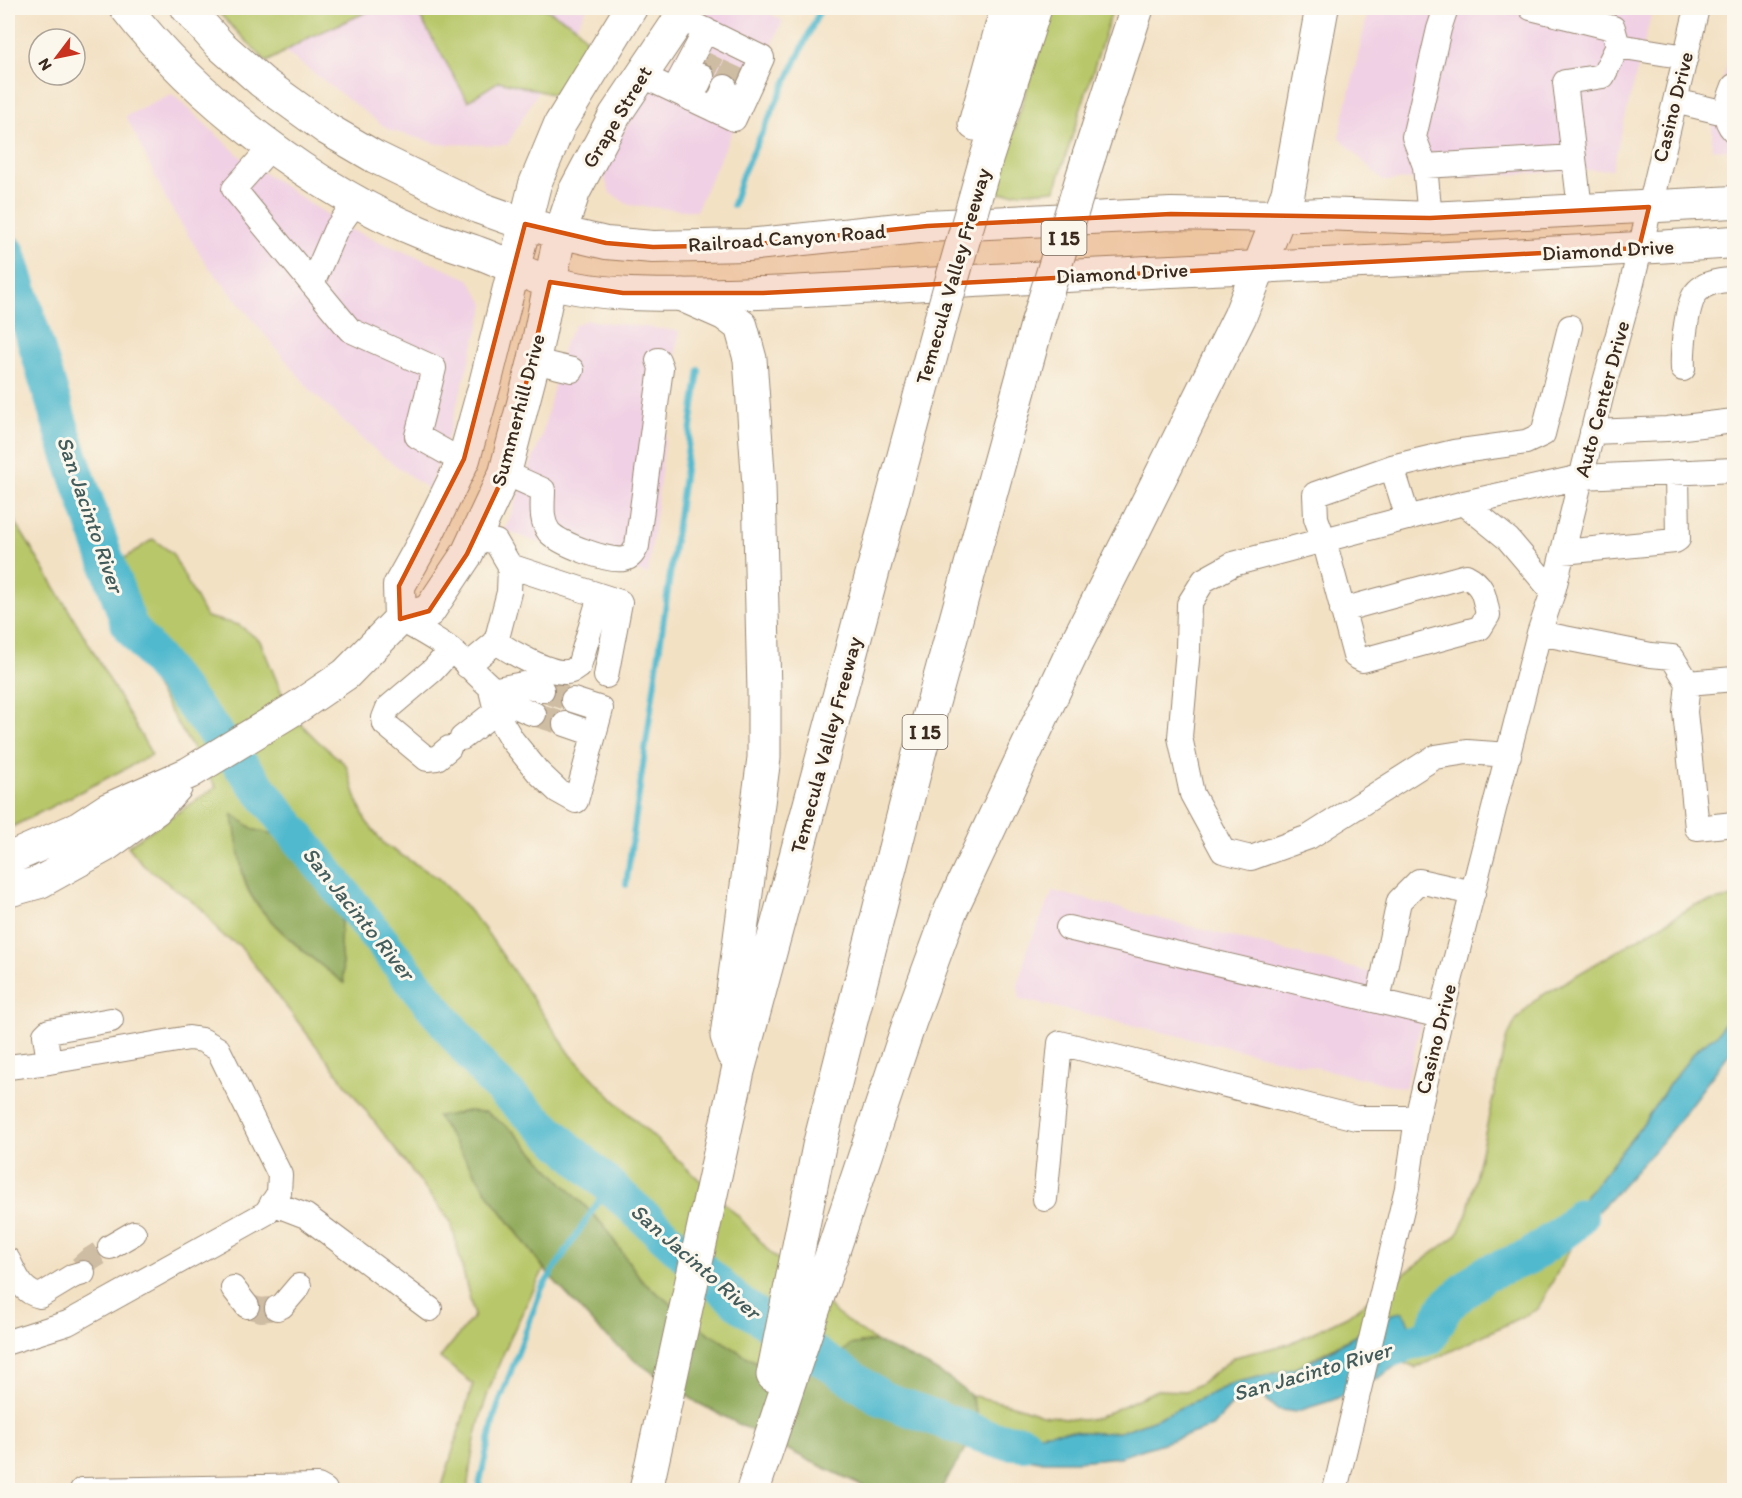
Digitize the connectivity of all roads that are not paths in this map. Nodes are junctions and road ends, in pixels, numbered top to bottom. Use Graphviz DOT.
graph roads {
  1 [pos="126,8"];
  2 [pos="187,8"];
  3 [pos="631,8"];
  4 [pos="1008,8"];
  5 [pos="1035,8"];
  6 [pos="1137,8"];
  7 [pos="1322,8"];
  8 [pos="1446,8"];
  9 [pos="1534,8"];
  10 [pos="1697,8"];
  11 [pos="701,29"];
  12 [pos="1618,46"];
  13 [pos="1686,57"];
  14 [pos="641,75"];
  15 [pos="702,76"];
  16 [pos="1734,86"];
  17 [pos="725,87"];
  18 [pos="682,94"];
  19 [pos="1675,101"];
  20 [pos="715,110"];
  21 [pos="1730,122"];
  22 [pos="272,146"];
  23 [pos="1574,157"];
  24 [pos="976,158"];
  25 [pos="1425,166"];
  26 [pos="356,201"];
  27 [pos="1734,202"];
  28 [pos="1649,207"];
  29 [pos="1580,209"];
  30 [pos="1278,216"];
  31 [pos="1430,218"];
  32 [pos="525,225"];
  33 [pos="560,234"];
  34 [pos="1734,242"];
  35 [pos="1639,248"];
  36 [pos="1258,266"];
  37 [pos="514,268"];
  38 [pos="1734,280"];
  39 [pos="550,282"];
  40 [pos="312,284"];
  41 [pos="682,295"];
  42 [pos="1570,327"];
  43 [pos="658,360"];
  44 [pos="534,361"];
  45 [pos="1683,369"];
  46 [pos="573,370"];
  47 [pos="1734,421"];
  48 [pos="1592,432"];
  49 [pos="464,459"];
  50 [pos="1392,467"];
  51 [pos="1734,470"];
  52 [pos="505,473"];
  53 [pos="1677,473"];
  54 [pos="1581,477"];
  55 [pos="1464,503"];
  56 [pos="1408,518"];
  57 [pos="475,537"];
  58 [pos="1324,540"];
  59 [pos="1563,552"];
  60 [pos="510,566"];
  61 [pos="1553,592"];
  62 [pos="600,596"];
  63 [pos="1342,610"];
  64 [pos="400,619"];
  65 [pos="1539,633"];
  66 [pos="496,642"];
  67 [pos="459,658"];
  68 [pos="606,676"];
  69 [pos="1734,679"];
  70 [pos="1688,683"];
  71 [pos="493,701"];
  72 [pos="538,702"];
  73 [pos="569,712"];
  74 [pos="1509,755"];
  75 [pos="189,773"];
  76 [pos="1734,824"];
  77 [pos="8,859"];
  78 [pos="8,891"];
  79 [pos="1473,893"];
  80 [pos="1068,928"];
  81 [pos="1378,1001"];
  82 [pos="1441,1016"];
  83 [pos="111,1020"];
  84 [pos="49,1062"];
  85 [pos="8,1067"];
  86 [pos="738,1071"];
  87 [pos="1417,1118"];
  88 [pos="1045,1199"];
  89 [pos="272,1203"];
  90 [pos="137,1238"];
  91 [pos="113,1252"];
  92 [pos="8,1260"];
  93 [pos="79,1273"];
  94 [pos="299,1286"];
  95 [pos="277,1308"];
  96 [pos="430,1309"];
  97 [pos="8,1342"];
  98 [pos="648,1481"];
  99 [pos="82,1491"];
  100 [pos="325,1491"];
  101 [pos="751,1491"];
  102 [pos="1335,1491"];
  1 -- 22 [label="main road"];
  2 -- 32 [label="main road, Railroad Canyon Road"];
  3 -- 32 [label="main road, Grape Street"];
  4 -- 24 [label="highway"];
  5 -- 24 [label="highway, Temecula Valley Freeway"];
  6 -- 101 [label="highway, I 15, bridge"];
  7 -- 30 [label="highway"];
  8 -- 25 [label="street"];
  9 -- 12 [label="street"];
  10 -- 13 [label="street, Casino Drive"];
  11 -- 14 [label="main road, Grape Street"];
  11 -- 18 [label="street"];
  11 -- 20 [label="street"];
  12 -- 13 [label="street"];
  12 -- 23 [label="street"];
  13 -- 19 [label="street, Casino Drive"];
  14 -- 18 [label="street"];
  14 -- 33 [label="main road, Grape Street"];
  15 -- 18 [label="street"];
  16 -- 21 [label="street"];
  17 -- 20 [label="street"];
  18 -- 20 [label="street"];
  19 -- 21 [label="street"];
  19 -- 28 [label="street, Casino Drive"];
  22 -- 26 [label="main road"];
  22 -- 40 [label="street"];
  23 -- 25 [label="street"];
  23 -- 29 [label="street"];
  24 -- 86 [label="highway, Temecula Valley Freeway, bridge"];
  25 -- 31 [label="street"];
  26 -- 37 [label="main road"];
  26 -- 40 [label="street"];
  27 -- 28 [label="main road, Diamond Drive"];
  28 -- 29 [label="main road, Diamond Drive"];
  28 -- 35 [label="street, Auto Center Drive"];
  29 -- 31 [label="main road, Diamond Drive"];
  30 -- 31 [label="main road, Diamond Drive"];
  30 -- 33 [label="main road, Railroad Canyon Road"];
  30 -- 36 [label="highway"];
  32 -- 33 [label="main road, Railroad Canyon Road"];
  32 -- 37 [label="main road, Summerhill Drive"];
  33 -- 39 [label="main road, Summerhill Drive"];
  34 -- 35 [label="main road, Diamond Drive"];
  35 -- 36 [label="main road, Diamond Drive"];
  35 -- 48 [label="street, Auto Center Drive"];
  36 -- 41 [label="main road, Diamond Drive"];
  36 -- 101 [label="highway"];
  37 -- 39 [label="main road, Diamond Drive"];
  37 -- 49 [label="main road, Summerhill Drive"];
  38 -- 45 [label="street"];
  39 -- 41 [label="main road, Diamond Drive"];
  39 -- 44 [label="main road, Summerhill Drive"];
  40 -- 49 [label="street"];
  41 -- 86 [label="highway"];
  42 -- 50 [label="street"];
  43 -- 52 [label="street"];
  44 -- 46 [label="street"];
  44 -- 52 [label="main road, Summerhill Drive"];
  47 -- 48 [label="street"];
  48 -- 54 [label="street, Auto Center Drive"];
  49 -- 57 [label="main road"];
  49 -- 64 [label="main road, Summerhill Drive"];
  50 -- 56 [label="street"];
  50 -- 58 [label="street"];
  51 -- 53 [label="street"];
  52 -- 57 [label="main road, Summerhill Drive"];
  53 -- 54 [label="street"];
  53 -- 59 [label="street"];
  54 -- 55 [label="street"];
  54 -- 59 [label="street, Auto Center Drive"];
  55 -- 56 [label="street"];
  55 -- 61 [label="street"];
  56 -- 58 [label="street"];
  57 -- 60 [label="street"];
  57 -- 64 [label="main road, Summerhill Drive"];
  58 -- 63 [label="street"];
  58 -- 74 [label="street"];
  59 -- 61 [label="street, Auto Center Drive"];
  60 -- 62 [label="street"];
  60 -- 66 [label="street"];
  61 -- 65 [label="street, Casino Drive"];
  62 -- 66 [label="street"];
  62 -- 68 [label="street"];
  63 -- 63 [label="street"];
  64 -- 67 [label="street"];
  64 -- 75 [label="main road"];
  65 -- 70 [label="street"];
  65 -- 74 [label="street, Casino Drive"];
  66 -- 67 [label="street"];
  67 -- 71 [label="street"];
  67 -- 71 [label="street"];
  69 -- 70 [label="street"];
  70 -- 76 [label="street"];
  71 -- 72 [label="street"];
  71 -- 73 [label="street"];
  74 -- 79 [label="street, Casino Drive"];
  75 -- 77 [label="main road"];
  75 -- 78 [label="main road"];
  79 -- 81 [label="street"];
  79 -- 82 [label="street, Casino Drive"];
  80 -- 81 [label="street"];
  81 -- 82 [label="street"];
  82 -- 87 [label="street, Casino Drive"];
  83 -- 84 [label="street"];
  84 -- 85 [label="street"];
  84 -- 89 [label="street"];
  86 -- 98 [label="highway, Temecula Valley Freeway"];
  87 -- 88 [label="street"];
  87 -- 102 [label="street, Casino Drive"];
  89 -- 96 [label="street"];
  89 -- 97 [label="street"];
  90 -- 91 [label="street"];
  92 -- 93 [label="street"];
  94 -- 95 [label="street"];
  99 -- 100 [label="street"];
}
